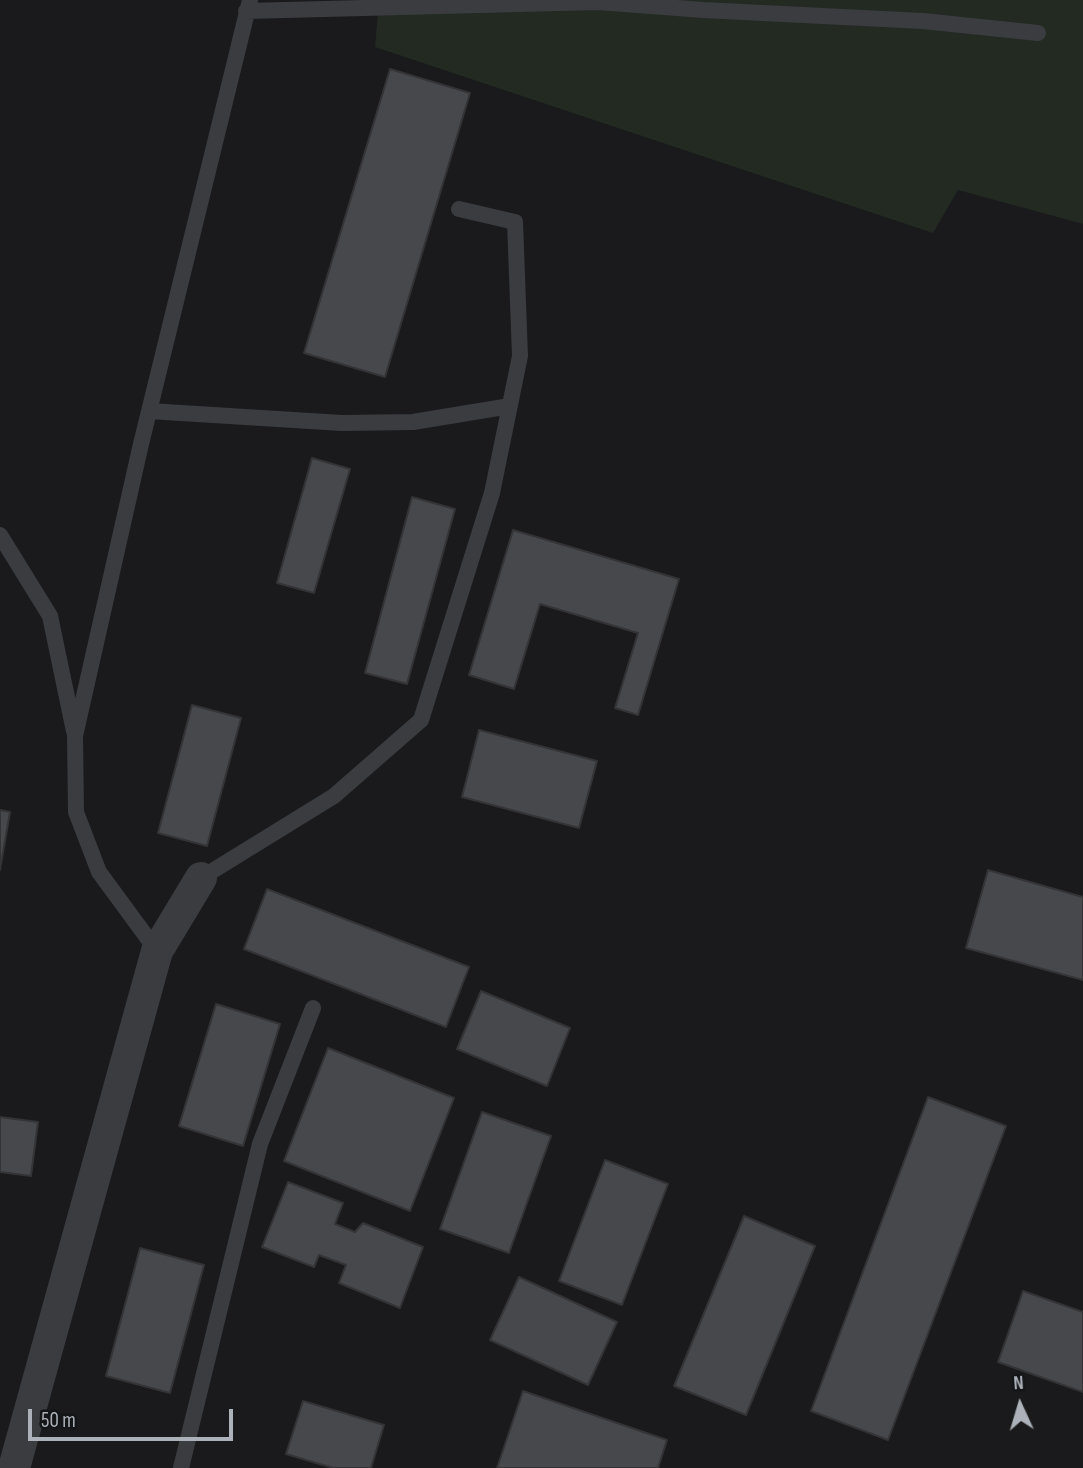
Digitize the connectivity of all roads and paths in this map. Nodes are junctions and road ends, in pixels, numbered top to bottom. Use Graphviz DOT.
graph roads {
  1 [pos="248,5"];
  2 [pos="1038,33"];
  3 [pos="459,209"];
  4 [pos="510,406"];
  5 [pos="149,411"];
  6 [pos="0,535"];
  7 [pos="75,736"];
  8 [pos="201,878"];
  9 [pos="157,951"];
  10 [pos="313,1007"];
  11 [pos="14,1468"];
  12 [pos="181,1468"];
  1 -- 2 [label="lane"];
  1 -- 5 [label="lane"];
  3 -- 4 [label="lane"];
  4 -- 5 [label="lane"];
  4 -- 8 [label="lane"];
  5 -- 7 [label="lane"];
  6 -- 7 [label="lane"];
  7 -- 9 [label="lane"];
  8 -- 9 [label="street"];
  9 -- 11 [label="street"];
  10 -- 12 [label="lane"];
}
